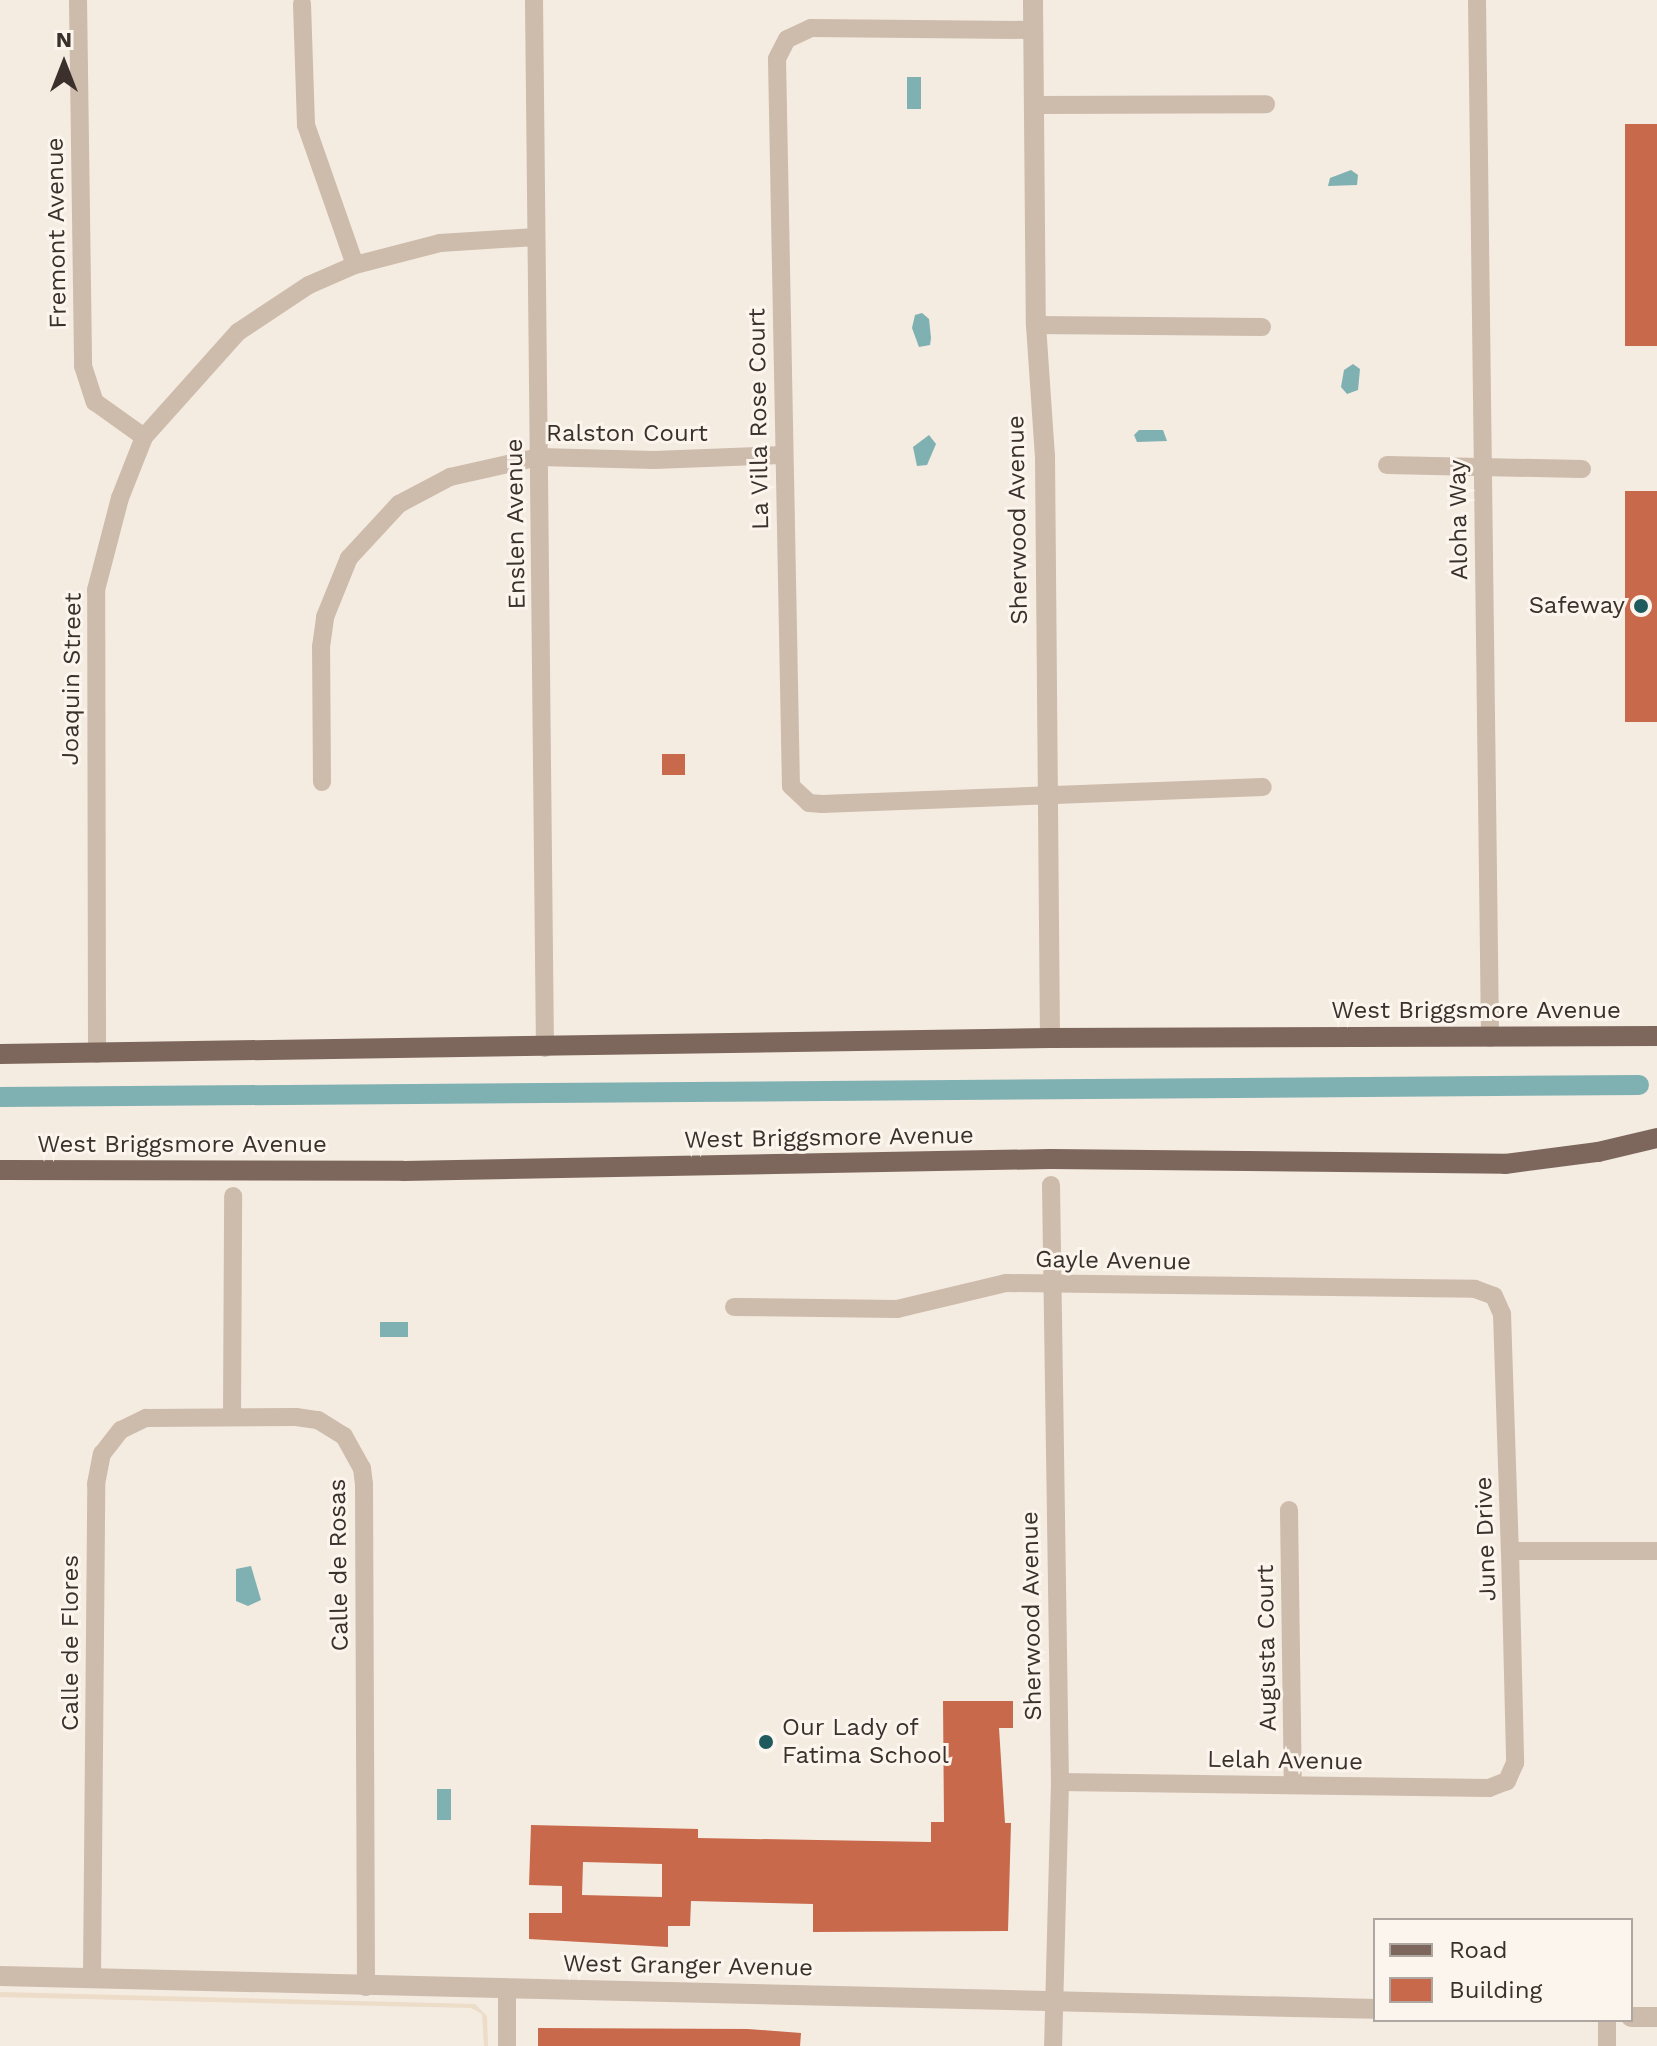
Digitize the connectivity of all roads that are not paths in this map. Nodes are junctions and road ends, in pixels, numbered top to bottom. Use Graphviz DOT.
graph roads {
  1 [pos="78,0"];
  2 [pos="534,0"];
  3 [pos="1033,0"];
  4 [pos="1477,0"];
  5 [pos="302,4"];
  6 [pos="1032,30"];
  7 [pos="1266,104"];
  8 [pos="1034,105"];
  9 [pos="536,237"];
  10 [pos="355,265"];
  11 [pos="1036,325"];
  12 [pos="1262,327"];
  13 [pos="144,437"];
  14 [pos="783,455"];
  15 [pos="539,457"];
  16 [pos="1387,465"];
  17 [pos="1482,468"];
  18 [pos="1582,469"];
  19 [pos="322,782"];
  20 [pos="1263,787"];
  21 [pos="1047,795"];
  22 [pos="1657,1036"];
  23 [pos="1050,1038"];
  24 [pos="1490,1038"];
  25 [pos="545,1048"];
  26 [pos="0,1054"];
  27 [pos="97,1054"];
  28 [pos="1657,1138"];
  29 [pos="0,1170"];
  30 [pos="1051,1185"];
  31 [pos="233,1196"];
  32 [pos="1052,1286"];
  33 [pos="1494,1296"];
  34 [pos="734,1307"];
  35 [pos="232,1416"];
  36 [pos="1289,1510"];
  37 [pos="1510,1551"];
  38 [pos="1657,1551"];
  39 [pos="1507,1781"];
  40 [pos="1060,1782"];
  41 [pos="1293,1785"];
  42 [pos="0,1976"];
  43 [pos="92,1978"];
  44 [pos="366,1987"];
  45 [pos="507,1990"];
  46 [pos="1053,1997"];
  47 [pos="1373,2009"];
  48 [pos="1633,2017"];
  49 [pos="1657,2017"];
  50 [pos="1607,2022"];
  51 [pos="507,2046"];
  52 [pos="1053,2046"];
  53 [pos="1607,2046"];
  1 -- 13 [label="street, Fremont Avenue"];
  2 -- 9 [label="street, Enslen Avenue"];
  3 -- 6 [label="street, Sherwood Avenue"];
  4 -- 17 [label="street, Aloha Way"];
  5 -- 10 [label="street"];
  6 -- 8 [label="street, Sherwood Avenue"];
  6 -- 14 [label="street, La Villa Rose Court"];
  7 -- 8 [label="street"];
  8 -- 11 [label="street, Sherwood Avenue"];
  9 -- 10 [label="street, Joaquin Street"];
  9 -- 15 [label="street, Enslen Avenue"];
  10 -- 13 [label="street, Joaquin Street"];
  11 -- 12 [label="street"];
  11 -- 21 [label="street, Sherwood Avenue"];
  13 -- 27 [label="street, Joaquin Street"];
  14 -- 15 [label="street, Ralston Court"];
  14 -- 21 [label="street, La Villa Rose Court"];
  15 -- 19 [label="street, Ralston Court"];
  15 -- 25 [label="street, Enslen Avenue"];
  16 -- 17 [label="street"];
  17 -- 18 [label="street"];
  17 -- 24 [label="street, Aloha Way"];
  20 -- 21 [label="street, La Villa Rose Court"];
  21 -- 23 [label="street, Sherwood Avenue"];
  22 -- 24 [label="main road, West Briggsmore Avenue"];
  23 -- 24 [label="main road, West Briggsmore Avenue"];
  23 -- 25 [label="main road, West Briggsmore Avenue"];
  25 -- 27 [label="main road, West Briggsmore Avenue"];
  26 -- 27 [label="main road, West Briggsmore Avenue"];
  28 -- 29 [label="main road, West Briggsmore Avenue"];
  30 -- 32 [label="street, Sherwood Avenue"];
  31 -- 35 [label="street"];
  32 -- 33 [label="street, Gayle Avenue"];
  32 -- 34 [label="street, Gayle Avenue"];
  32 -- 40 [label="street, Sherwood Avenue"];
  33 -- 37 [label="street, June Drive"];
  35 -- 43 [label="street, Calle de Flores"];
  35 -- 44 [label="street, Calle de Rosas"];
  36 -- 41 [label="street, Augusta Court"];
  37 -- 38 [label="street"];
  37 -- 39 [label="street, June Drive"];
  39 -- 41 [label="street, Lelah Avenue"];
  40 -- 41 [label="street, Lelah Avenue"];
  40 -- 46 [label="street, Sherwood Avenue"];
  42 -- 43 [label="street, West Granger Avenue"];
  43 -- 44 [label="street, West Granger Avenue"];
  44 -- 45 [label="street, West Granger Avenue"];
  45 -- 46 [label="street, West Granger Avenue"];
  45 -- 51 [label="street"];
  46 -- 47 [label="street, West Granger Avenue"];
  46 -- 52 [label="street, Sherwood Avenue"];
  48 -- 49 [label="street"];
  50 -- 53 [label="street"];
}
